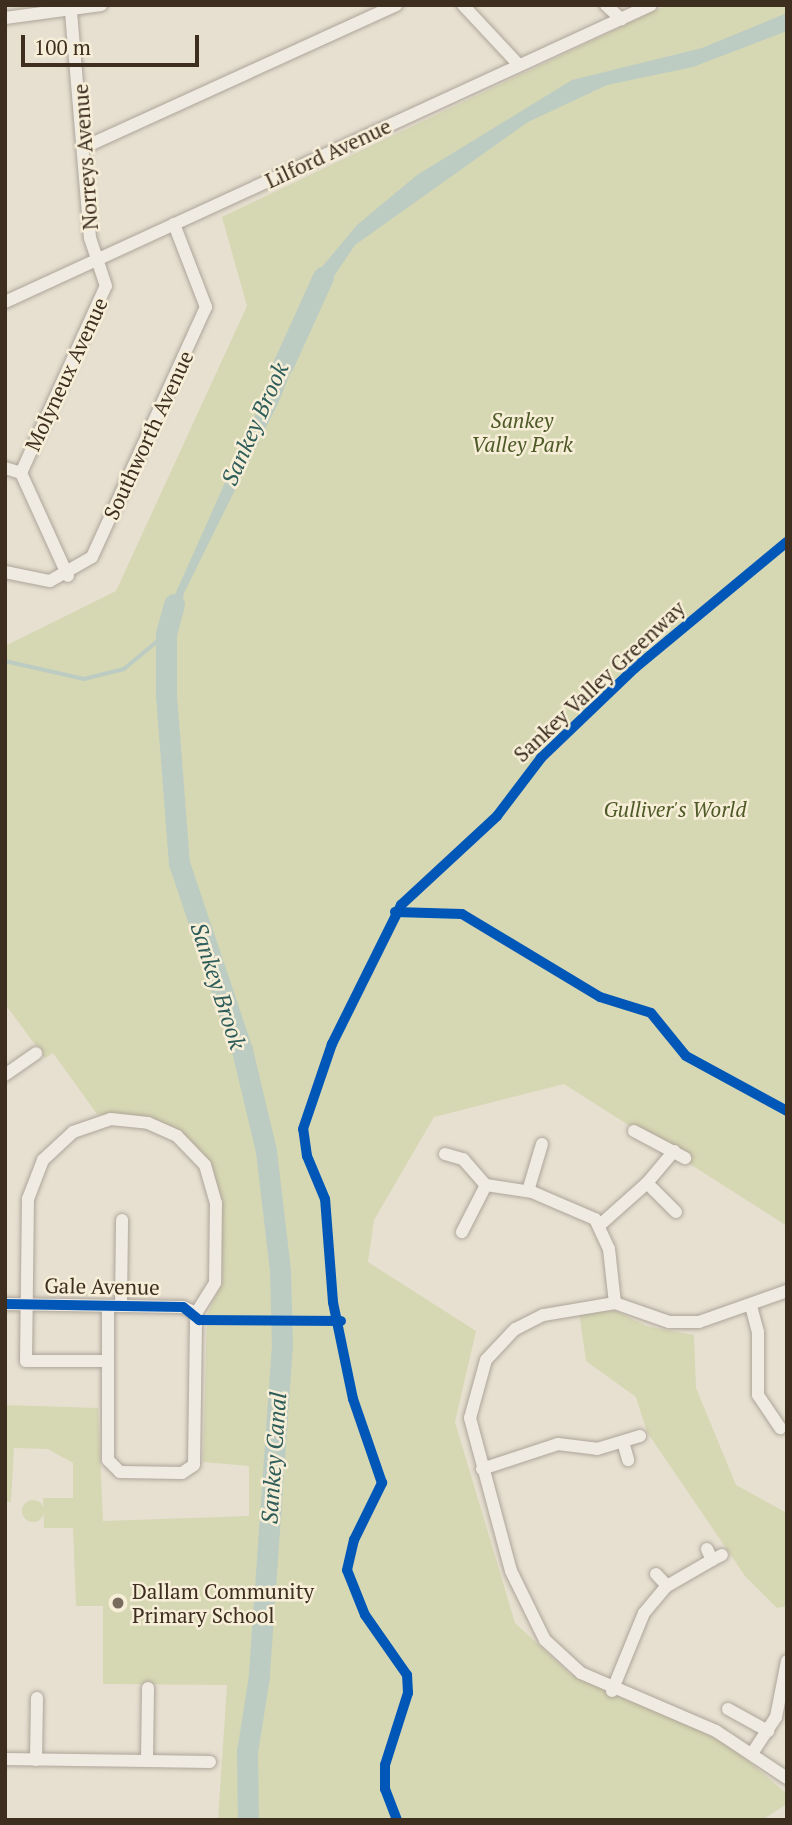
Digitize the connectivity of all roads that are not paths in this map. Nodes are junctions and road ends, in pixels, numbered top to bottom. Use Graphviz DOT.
graph roads {
  1 [pos="101,5"];
  2 [pos="396,5"];
  3 [pos="463,5"];
  4 [pos="606,5"];
  5 [pos="651,5"];
  6 [pos="71,12"];
  7 [pos="5,18"];
  8 [pos="621,19"];
  9 [pos="519,65"];
  10 [pos="87,146"];
  11 [pos="174,224"];
  12 [pos="98,259"];
  13 [pos="5,302"];
  14 [pos="5,468"];
  15 [pos="21,472"];
  16 [pos="5,572"];
  17 [pos="68,576"];
  18 [pos="36,1053"];
  19 [pos="5,1076"];
  20 [pos="634,1131"];
  21 [pos="542,1144"];
  22 [pos="674,1151"];
  23 [pos="445,1154"];
  24 [pos="685,1158"];
  25 [pos="647,1184"];
  26 [pos="486,1185"];
  27 [pos="528,1191"];
  28 [pos="676,1212"];
  29 [pos="122,1220"];
  30 [pos="601,1224"];
  31 [pos="462,1232"];
  32 [pos="787,1291"];
  33 [pos="615,1303"];
  34 [pos="5,1304"];
  35 [pos="27,1304"];
  36 [pos="115,1306"];
  37 [pos="751,1306"];
  38 [pos="196,1313"];
  39 [pos="108,1362"];
  40 [pos="781,1429"];
  41 [pos="640,1436"];
  42 [pos="623,1442"];
  43 [pos="628,1460"];
  44 [pos="482,1469"];
  45 [pos="714,1555"];
  46 [pos="656,1574"];
  47 [pos="667,1586"];
  48 [pos="787,1661"];
  49 [pos="148,1688"];
  50 [pos="612,1690"];
  51 [pos="37,1698"];
  52 [pos="727,1705"];
  53 [pos="768,1731"];
  54 [pos="753,1752"];
  55 [pos="5,1759"];
  56 [pos="36,1760"];
  57 [pos="147,1761"];
  58 [pos="210,1762"];
  59 [pos="787,1778"];
  1 -- 6 [label="street"];
  2 -- 10 [label="street"];
  3 -- 9 [label="street"];
  4 -- 8 [label="street"];
  5 -- 8 [label="street, Lilford Avenue"];
  6 -- 7 [label="street"];
  6 -- 10 [label="street, Norreys Avenue"];
  8 -- 9 [label="street, Lilford Avenue"];
  9 -- 11 [label="street, Lilford Avenue"];
  10 -- 12 [label="street, Norreys Avenue"];
  11 -- 12 [label="street, Lilford Avenue"];
  11 -- 17 [label="street, Southworth Avenue"];
  12 -- 13 [label="street, Lilford Avenue"];
  12 -- 15 [label="street, Molyneux Avenue"];
  14 -- 15 [label="street, Molyneux Avenue"];
  15 -- 17 [label="street"];
  16 -- 17 [label="street"];
  18 -- 19 [label="street"];
  20 -- 22 [label="street"];
  21 -- 27 [label="street"];
  22 -- 24 [label="street"];
  22 -- 25 [label="street"];
  23 -- 26 [label="street"];
  25 -- 28 [label="street"];
  25 -- 30 [label="street"];
  26 -- 27 [label="street"];
  26 -- 31 [label="street"];
  27 -- 30 [label="street"];
  29 -- 36 [label="street"];
  30 -- 33 [label="street"];
  32 -- 37 [label="street"];
  33 -- 37 [label="street"];
  33 -- 44 [label="street"];
  34 -- 35 [label="street, Gale Avenue"];
  35 -- 36 [label="street, Gale Avenue"];
  35 -- 38 [label="street"];
  35 -- 39 [label="street, Gale Avenue"];
  36 -- 38 [label="street, Gale Avenue"];
  36 -- 39 [label="street"];
  37 -- 40 [label="street"];
  38 -- 39 [label="street"];
  41 -- 42 [label="street"];
  42 -- 43 [label="street"];
  42 -- 44 [label="street"];
  44 -- 50 [label="street"];
  45 -- 47 [label="street"];
  46 -- 47 [label="street"];
  47 -- 50 [label="street"];
  48 -- 53 [label="street"];
  49 -- 57 [label="street"];
  50 -- 54 [label="street"];
  51 -- 56 [label="street"];
  52 -- 53 [label="street"];
  53 -- 54 [label="street"];
  54 -- 59 [label="street"];
  55 -- 56 [label="street"];
  56 -- 57 [label="street"];
  57 -- 58 [label="street"];
}
